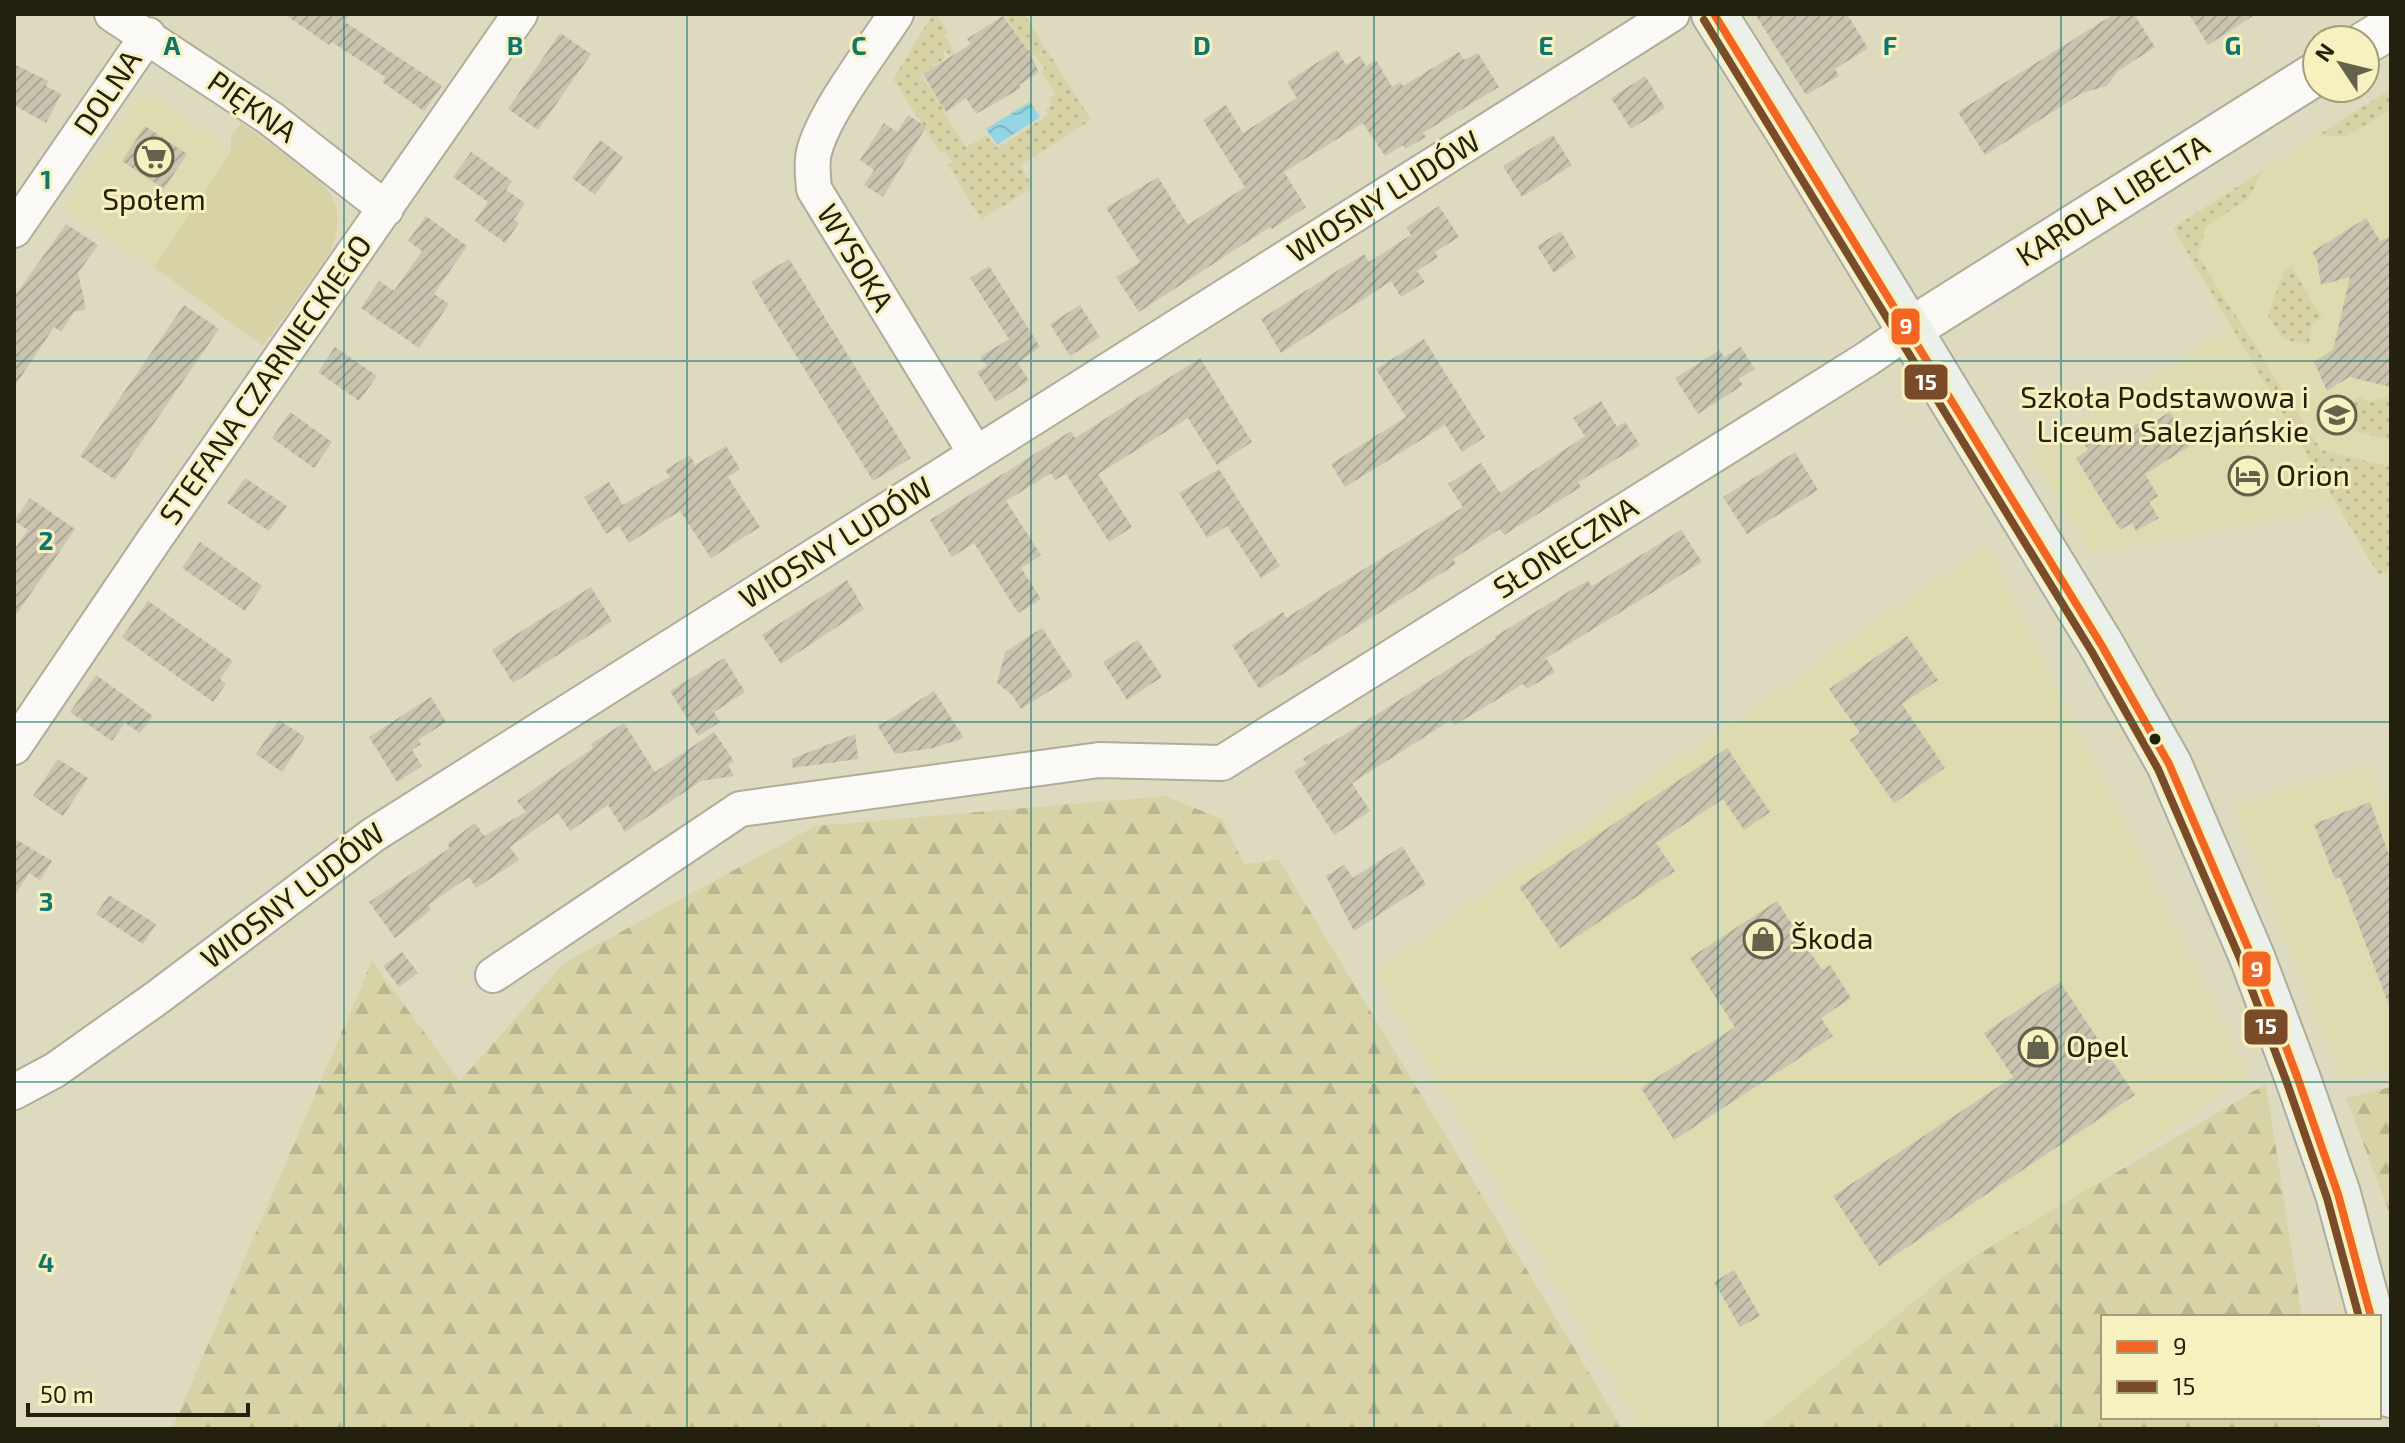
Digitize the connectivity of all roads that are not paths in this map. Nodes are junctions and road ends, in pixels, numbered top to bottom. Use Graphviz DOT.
graph roads {
  1 [pos="112,14"];
  2 [pos="520,14"];
  3 [pos="896,14"];
  4 [pos="1672,14"];
  5 [pos="1714,14"];
  6 [pos="148,35"];
  7 [pos="2301,83"];
  8 [pos="386,209"];
  9 [pos="14,230"];
  10 [pos="1909,330"];
  11 [pos="976,454"];
  12 [pos="14,747"];
  13 [pos="493,975"];
  14 [pos="14,1092"];
  15 [pos="2370,1315"];
  16 [pos="2381,1356"];
  17 [pos="2391,1395"];
  1 -- 6 [label="street, PIĘKNA"];
  2 -- 8 [label="street, STEFANA CZARNIECKIEGO"];
  3 -- 11 [label="street, WYSOKA"];
  4 -- 11 [label="street, WIOSNY LUDÓW"];
  5 -- 10 [label="main road"];
  6 -- 8 [label="street, PIĘKNA"];
  6 -- 9 [label="street, DOLNA"];
  7 -- 10 [label="street, KAROLA LIBELTA"];
  8 -- 12 [label="street, STEFANA CZARNIECKIEGO"];
  10 -- 13 [label="street, SŁONECZNA"];
  10 -- 15 [label="main road"];
  11 -- 14 [label="street, WIOSNY LUDÓW"];
  16 -- 17 [label="main road"];
}
